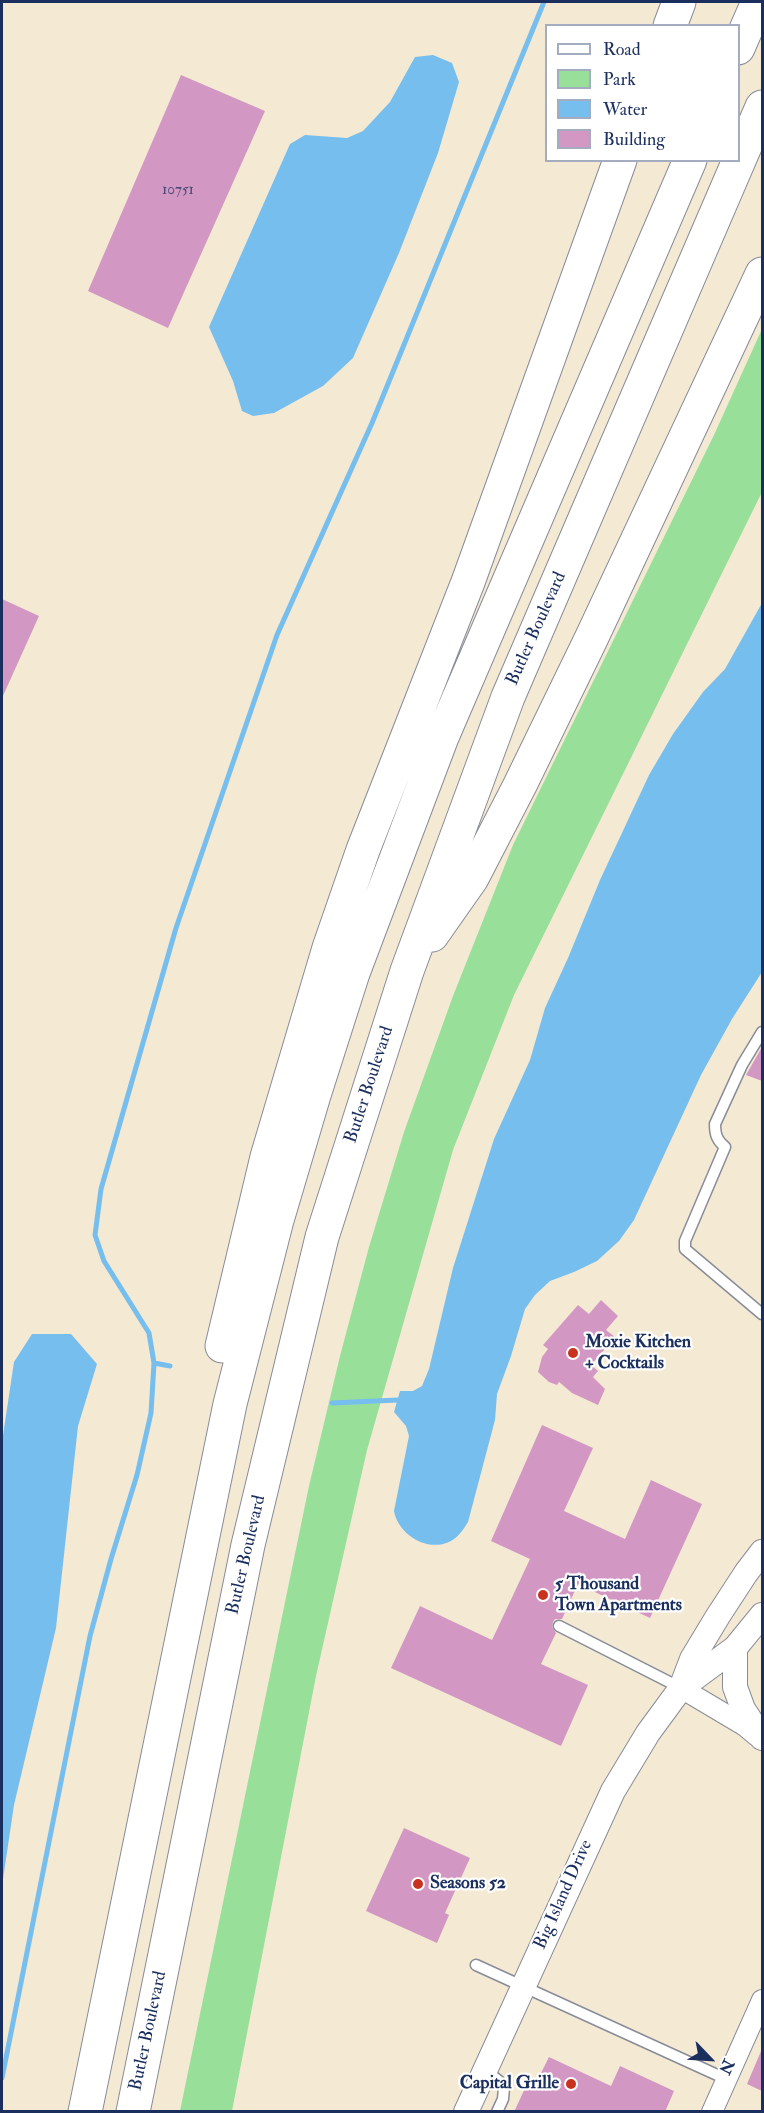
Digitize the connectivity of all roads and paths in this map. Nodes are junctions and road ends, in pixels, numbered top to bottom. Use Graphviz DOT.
graph roads {
  1 [pos="679,2"];
  2 [pos="758,2"];
  3 [pos="671,24"];
  4 [pos="740,43"];
  5 [pos="762,107"];
  6 [pos="740,158"];
  7 [pos="619,162"];
  8 [pos="689,162"];
  9 [pos="738,162"];
  10 [pos="762,274"];
  11 [pos="406,971"];
  12 [pos="762,1032"];
  13 [pos="762,1314"];
  14 [pos="762,1552"];
  15 [pos="762,1615"];
  16 [pos="559,1626"];
  17 [pos="735,1648"];
  18 [pos="172,1685"];
  19 [pos="681,1688"];
  20 [pos="762,1739"];
  21 [pos="476,1965"];
  22 [pos="523,1987"];
  23 [pos="762,2000"];
  24 [pos="485,2070"];
  25 [pos="726,2079"];
  26 [pos="85,2112"];
  27 [pos="133,2112"];
  28 [pos="466,2112"];
  29 [pos="497,2112"];
  30 [pos="712,2112"];
  1 -- 3 [label="highway"];
  2 -- 4 [label="highway"];
  5 -- 6 [label="highway, Butler Boulevard"];
  7 -- 18 [label="highway"];
  8 -- 18 [label="highway"];
  9 -- 11 [label="highway, Butler Boulevard"];
  10 -- 11 [label="highway"];
  11 -- 27 [label="highway, Butler Boulevard"];
  12 -- 13 [label="lane"];
  14 -- 19 [label="street, Big Island Drive"];
  15 -- 17 [label="street, Big Island Drive"];
  16 -- 19 [label="lane"];
  17 -- 19 [label="street, Big Island Drive"];
  17 -- 20 [label="street"];
  18 -- 26 [label="highway"];
  19 -- 20 [label="street"];
  19 -- 22 [label="street, Big Island Drive"];
  21 -- 22 [label="lane"];
  22 -- 24 [label="street, Big Island Drive"];
  22 -- 25 [label="lane"];
  23 -- 25 [label="street"];
  24 -- 28 [label="street, Big Island Drive"];
  24 -- 29 [label="lane"];
  25 -- 30 [label="street"];
}
